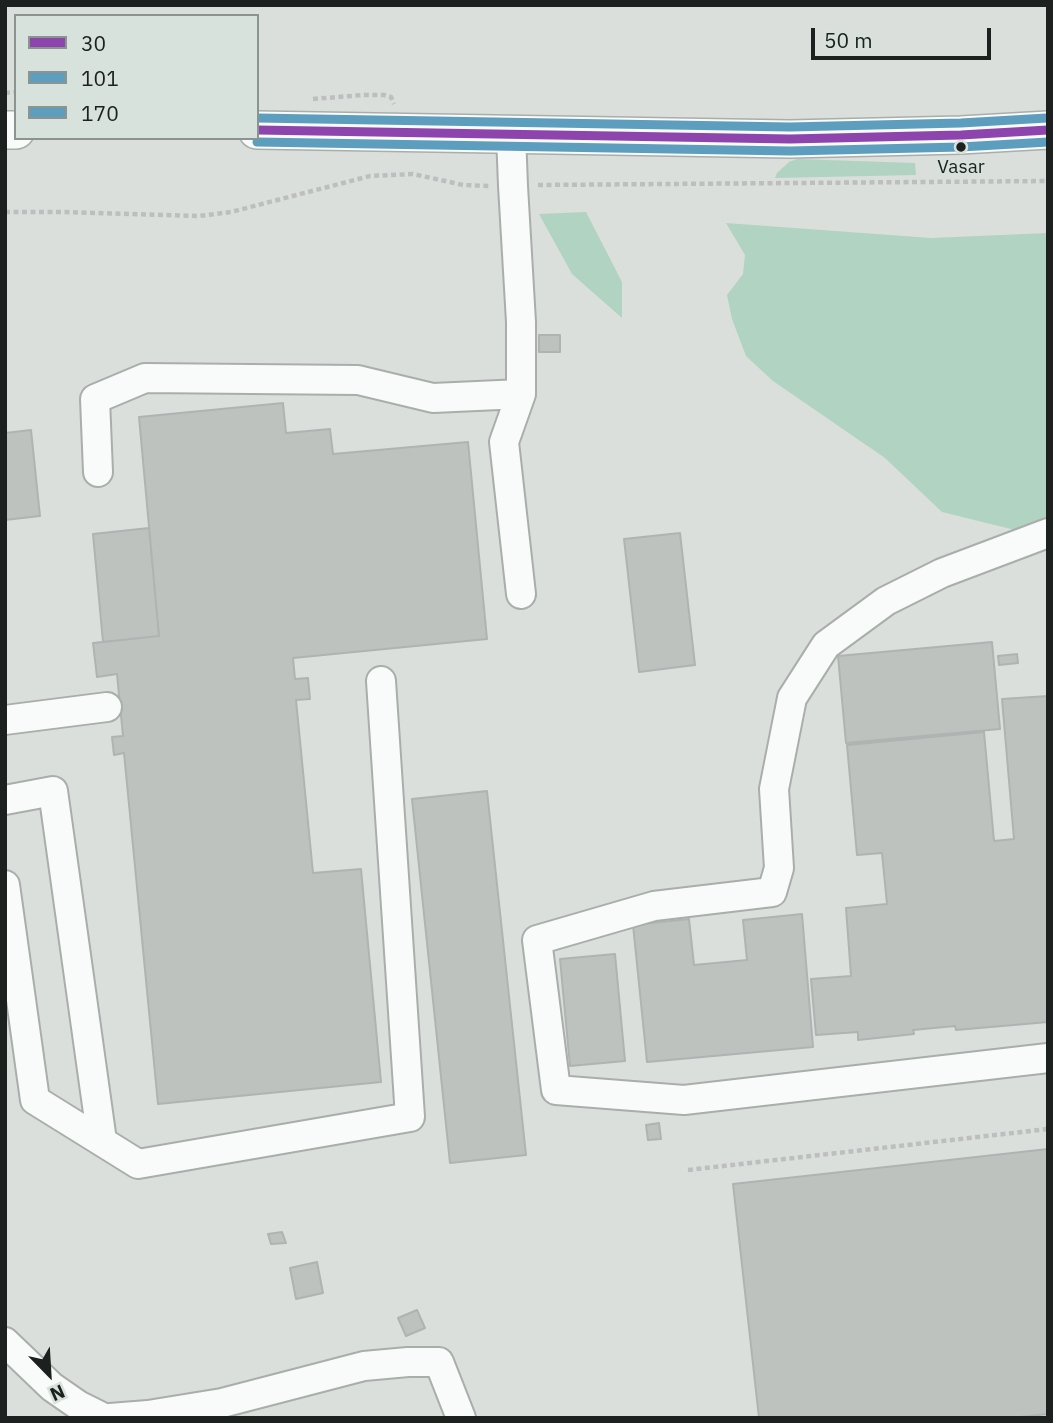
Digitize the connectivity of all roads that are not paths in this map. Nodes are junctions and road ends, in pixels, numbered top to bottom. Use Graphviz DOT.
graph roads {
  1 [pos="259,130"];
  2 [pos="1048,130"];
  3 [pos="511,134"];
  4 [pos="521,394"];
  5 [pos="98,472"];
  6 [pos="1048,533"];
  7 [pos="521,594"];
  8 [pos="381,681"];
  9 [pos="107,707"];
  10 [pos="5,720"];
  11 [pos="5,800"];
  12 [pos="5,885"];
  13 [pos="1048,1058"];
  14 [pos="102,1141"];
  15 [pos="5,1342"];
  16 [pos="104,1418"];
  17 [pos="110,1418"];
  18 [pos="461,1418"];
  1 -- 3 [label="main road"];
  2 -- 3 [label="main road"];
  3 -- 4 [label="lane"];
  4 -- 5 [label="lane"];
  4 -- 7 [label="lane"];
  6 -- 13 [label="lane"];
  8 -- 14 [label="lane"];
  9 -- 10 [label="lane"];
  11 -- 14 [label="lane"];
  12 -- 14 [label="lane"];
  15 -- 16 [label="lane"];
  17 -- 18 [label="lane"];
}
